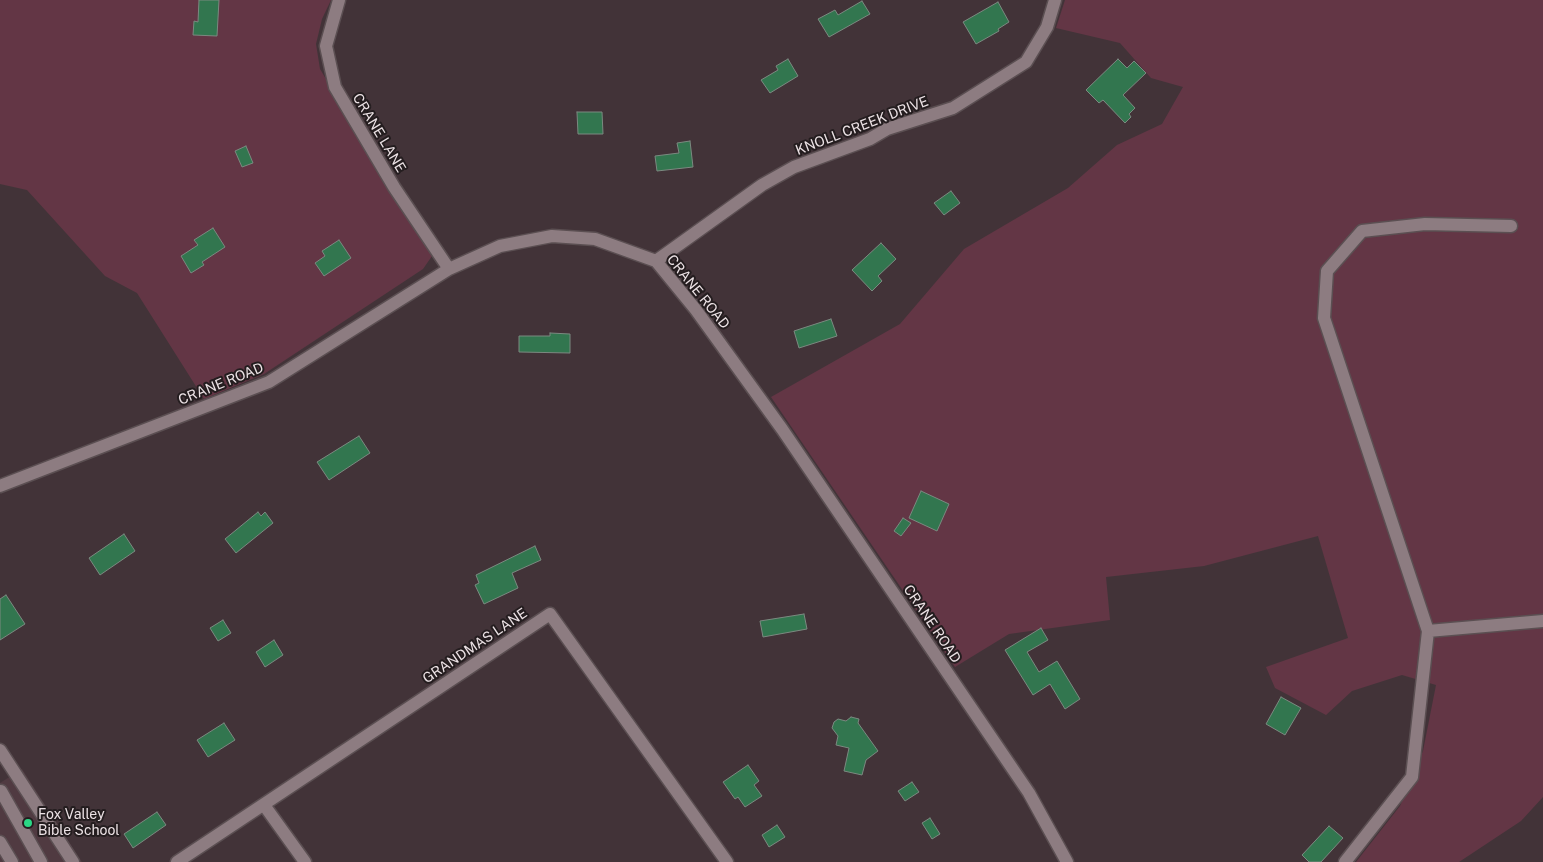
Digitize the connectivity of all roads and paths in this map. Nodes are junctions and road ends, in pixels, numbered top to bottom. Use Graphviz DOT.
graph roads {
  1 [pos="339,0"];
  2 [pos="1054,0"];
  3 [pos="1511,226"];
  4 [pos="656,261"];
  5 [pos="449,269"];
  6 [pos="0,486"];
  7 [pos="1543,621"];
  8 [pos="1428,631"];
  9 [pos="0,750"];
  10 [pos="19,779"];
  11 [pos="0,791"];
  12 [pos="264,805"];
  13 [pos="0,842"];
  14 [pos="12,862"];
  15 [pos="41,862"];
  16 [pos="73,862"];
  17 [pos="177,862"];
  18 [pos="305,862"];
  19 [pos="726,862"];
  20 [pos="1067,862"];
  21 [pos="1345,862"];
  1 -- 5 [label="street, CRANE LANE"];
  2 -- 4 [label="street, KNOLL CREEK DRIVE"];
  3 -- 8 [label="street"];
  4 -- 5 [label="street, CRANE ROAD"];
  4 -- 20 [label="street, CRANE ROAD"];
  5 -- 6 [label="street, CRANE ROAD"];
  7 -- 8 [label="street"];
  8 -- 21 [label="street"];
  9 -- 10 [label="street"];
  10 -- 11 [label="street"];
  10 -- 16 [label="street"];
  11 -- 15 [label="street"];
  12 -- 17 [label="street"];
  12 -- 18 [label="street"];
  12 -- 19 [label="street, GRANDMAS LANE"];
  13 -- 14 [label="street"];
}
